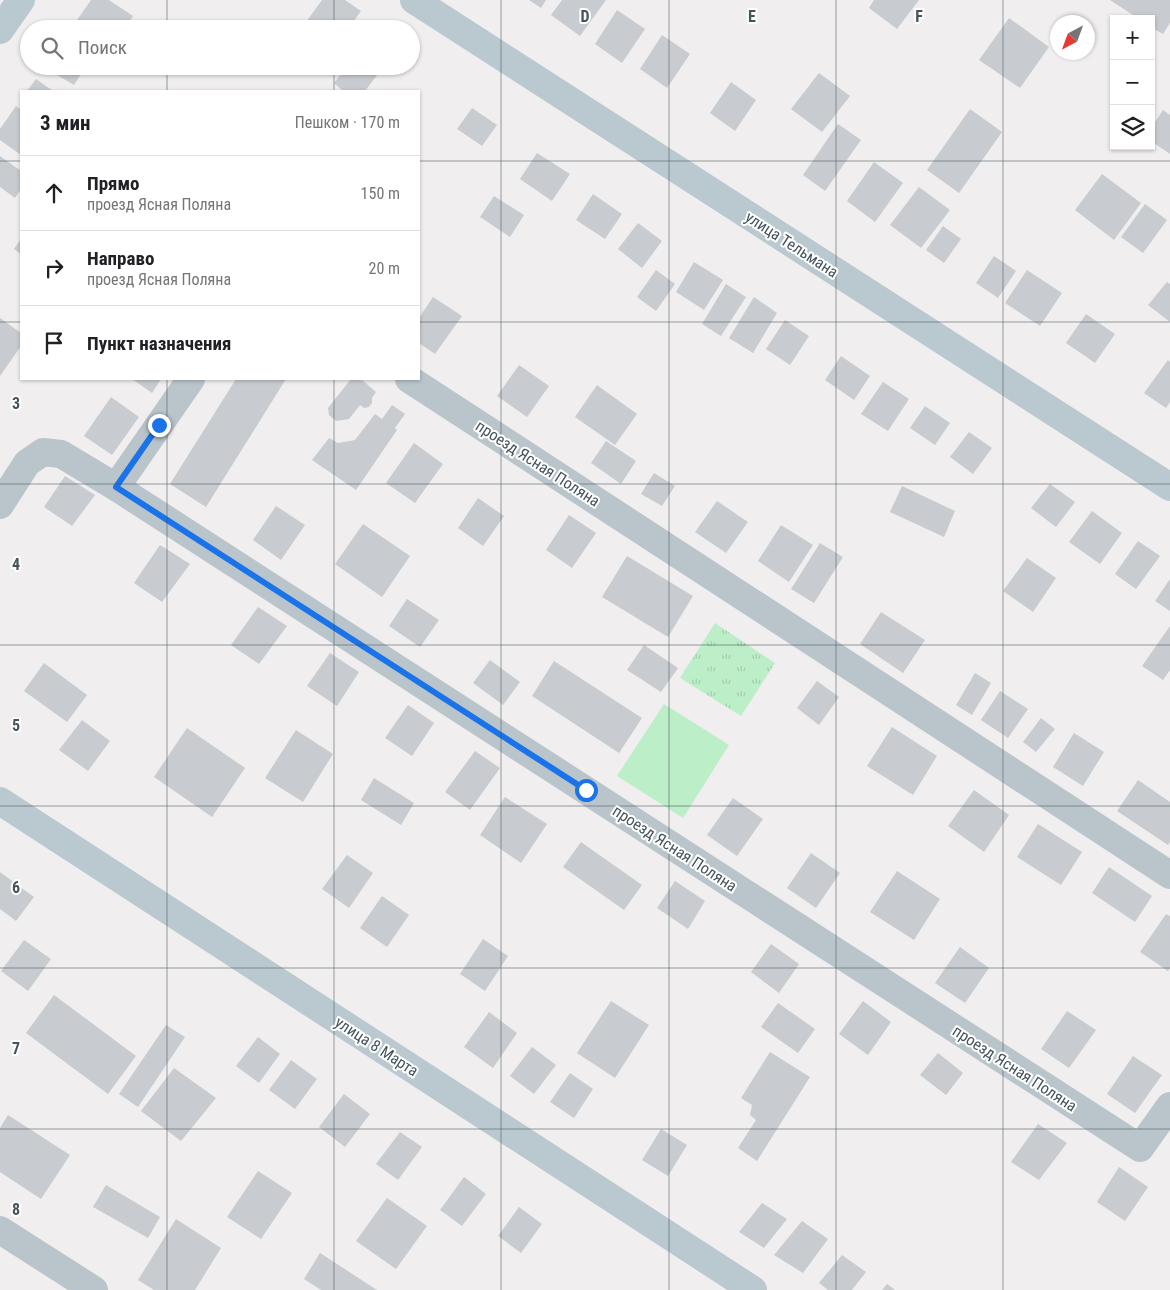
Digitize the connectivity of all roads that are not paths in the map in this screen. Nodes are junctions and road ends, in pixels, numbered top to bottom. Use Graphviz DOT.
graph roads {
  1 [pos="21,0"];
  2 [pos="414,0"];
  3 [pos="0,30"];
  4 [pos="190,380"];
  5 [pos="411,380"];
  6 [pos="116,487"];
  7 [pos="1170,488"];
  8 [pos="0,504"];
  9 [pos="0,801"];
  10 [pos="1170,875"];
  11 [pos="1170,1106"];
  12 [pos="0,1230"];
  13 [pos="94,1290"];
  14 [pos="753,1290"];
  1 -- 3 [label="street"];
  2 -- 7 [label="street, улица Тельмана"];
  4 -- 6 [label="street"];
  5 -- 10 [label="street, проезд Ясная Поляна"];
  6 -- 8 [label="street, проезд Ясная Поляна"];
  6 -- 11 [label="street, проезд Ясная Поляна"];
  9 -- 14 [label="street, улица 8 Марта"];
  12 -- 13 [label="street"];
}
